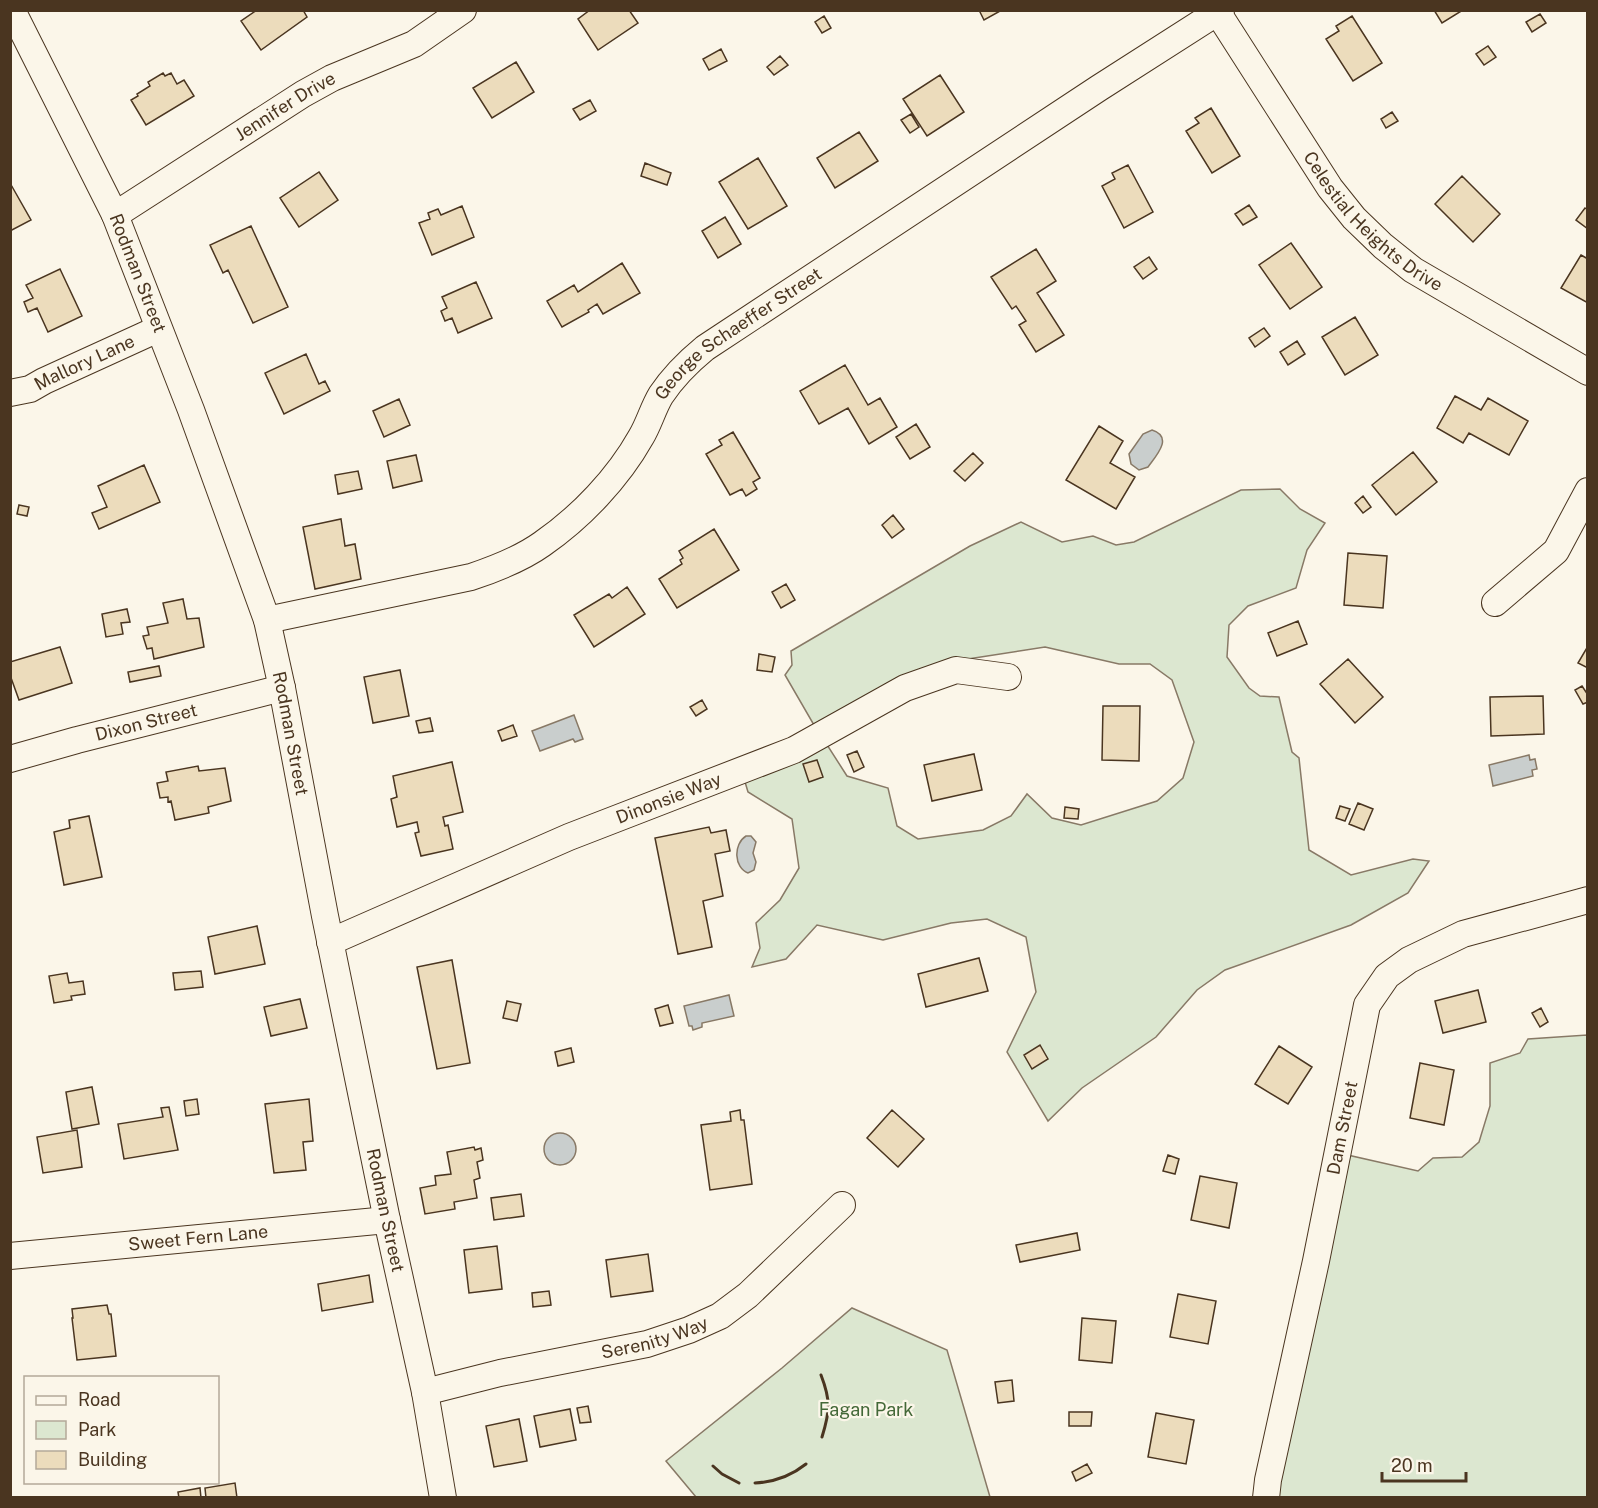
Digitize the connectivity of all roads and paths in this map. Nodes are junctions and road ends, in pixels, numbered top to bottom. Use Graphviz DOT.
graph roads {
  1 [pos="12,10"];
  2 [pos="463,10"];
  3 [pos="1219,12"];
  4 [pos="115,215"];
  5 [pos="158,329"];
  6 [pos="1587,372"];
  7 [pos="10,393"];
  8 [pos="1587,492"];
  9 [pos="1495,603"];
  10 [pos="267,620"];
  11 [pos="1008,677"];
  12 [pos="282,688"];
  13 [pos="10,759"];
  14 [pos="1587,900"];
  15 [pos="330,942"];
  16 [pos="842,1205"];
  17 [pos="387,1220"];
  18 [pos="10,1256"];
  19 [pos="425,1392"];
  20 [pos="443,1497"];
  21 [pos="1266,1497"];
  1 -- 4 [label="street, Rodman Street"];
  2 -- 4 [label="street, Jennifer Drive"];
  3 -- 6 [label="street, Celestial Heights Drive"];
  3 -- 10 [label="street, George Schaeffer Street"];
  4 -- 5 [label="street, Rodman Street"];
  5 -- 7 [label="street, Mallory Lane"];
  5 -- 10 [label="street, Rodman Street"];
  8 -- 9 [label="street"];
  10 -- 12 [label="street, Rodman Street"];
  11 -- 15 [label="street, Dinonsie Way"];
  12 -- 13 [label="street, Dixon Street"];
  12 -- 15 [label="street, Rodman Street"];
  14 -- 21 [label="street, Dam Street"];
  15 -- 17 [label="street, Rodman Street"];
  16 -- 19 [label="street, Serenity Way"];
  17 -- 18 [label="street, Sweet Fern Lane"];
  17 -- 19 [label="street, Rodman Street"];
  19 -- 20 [label="street, Rodman Street"];
}
